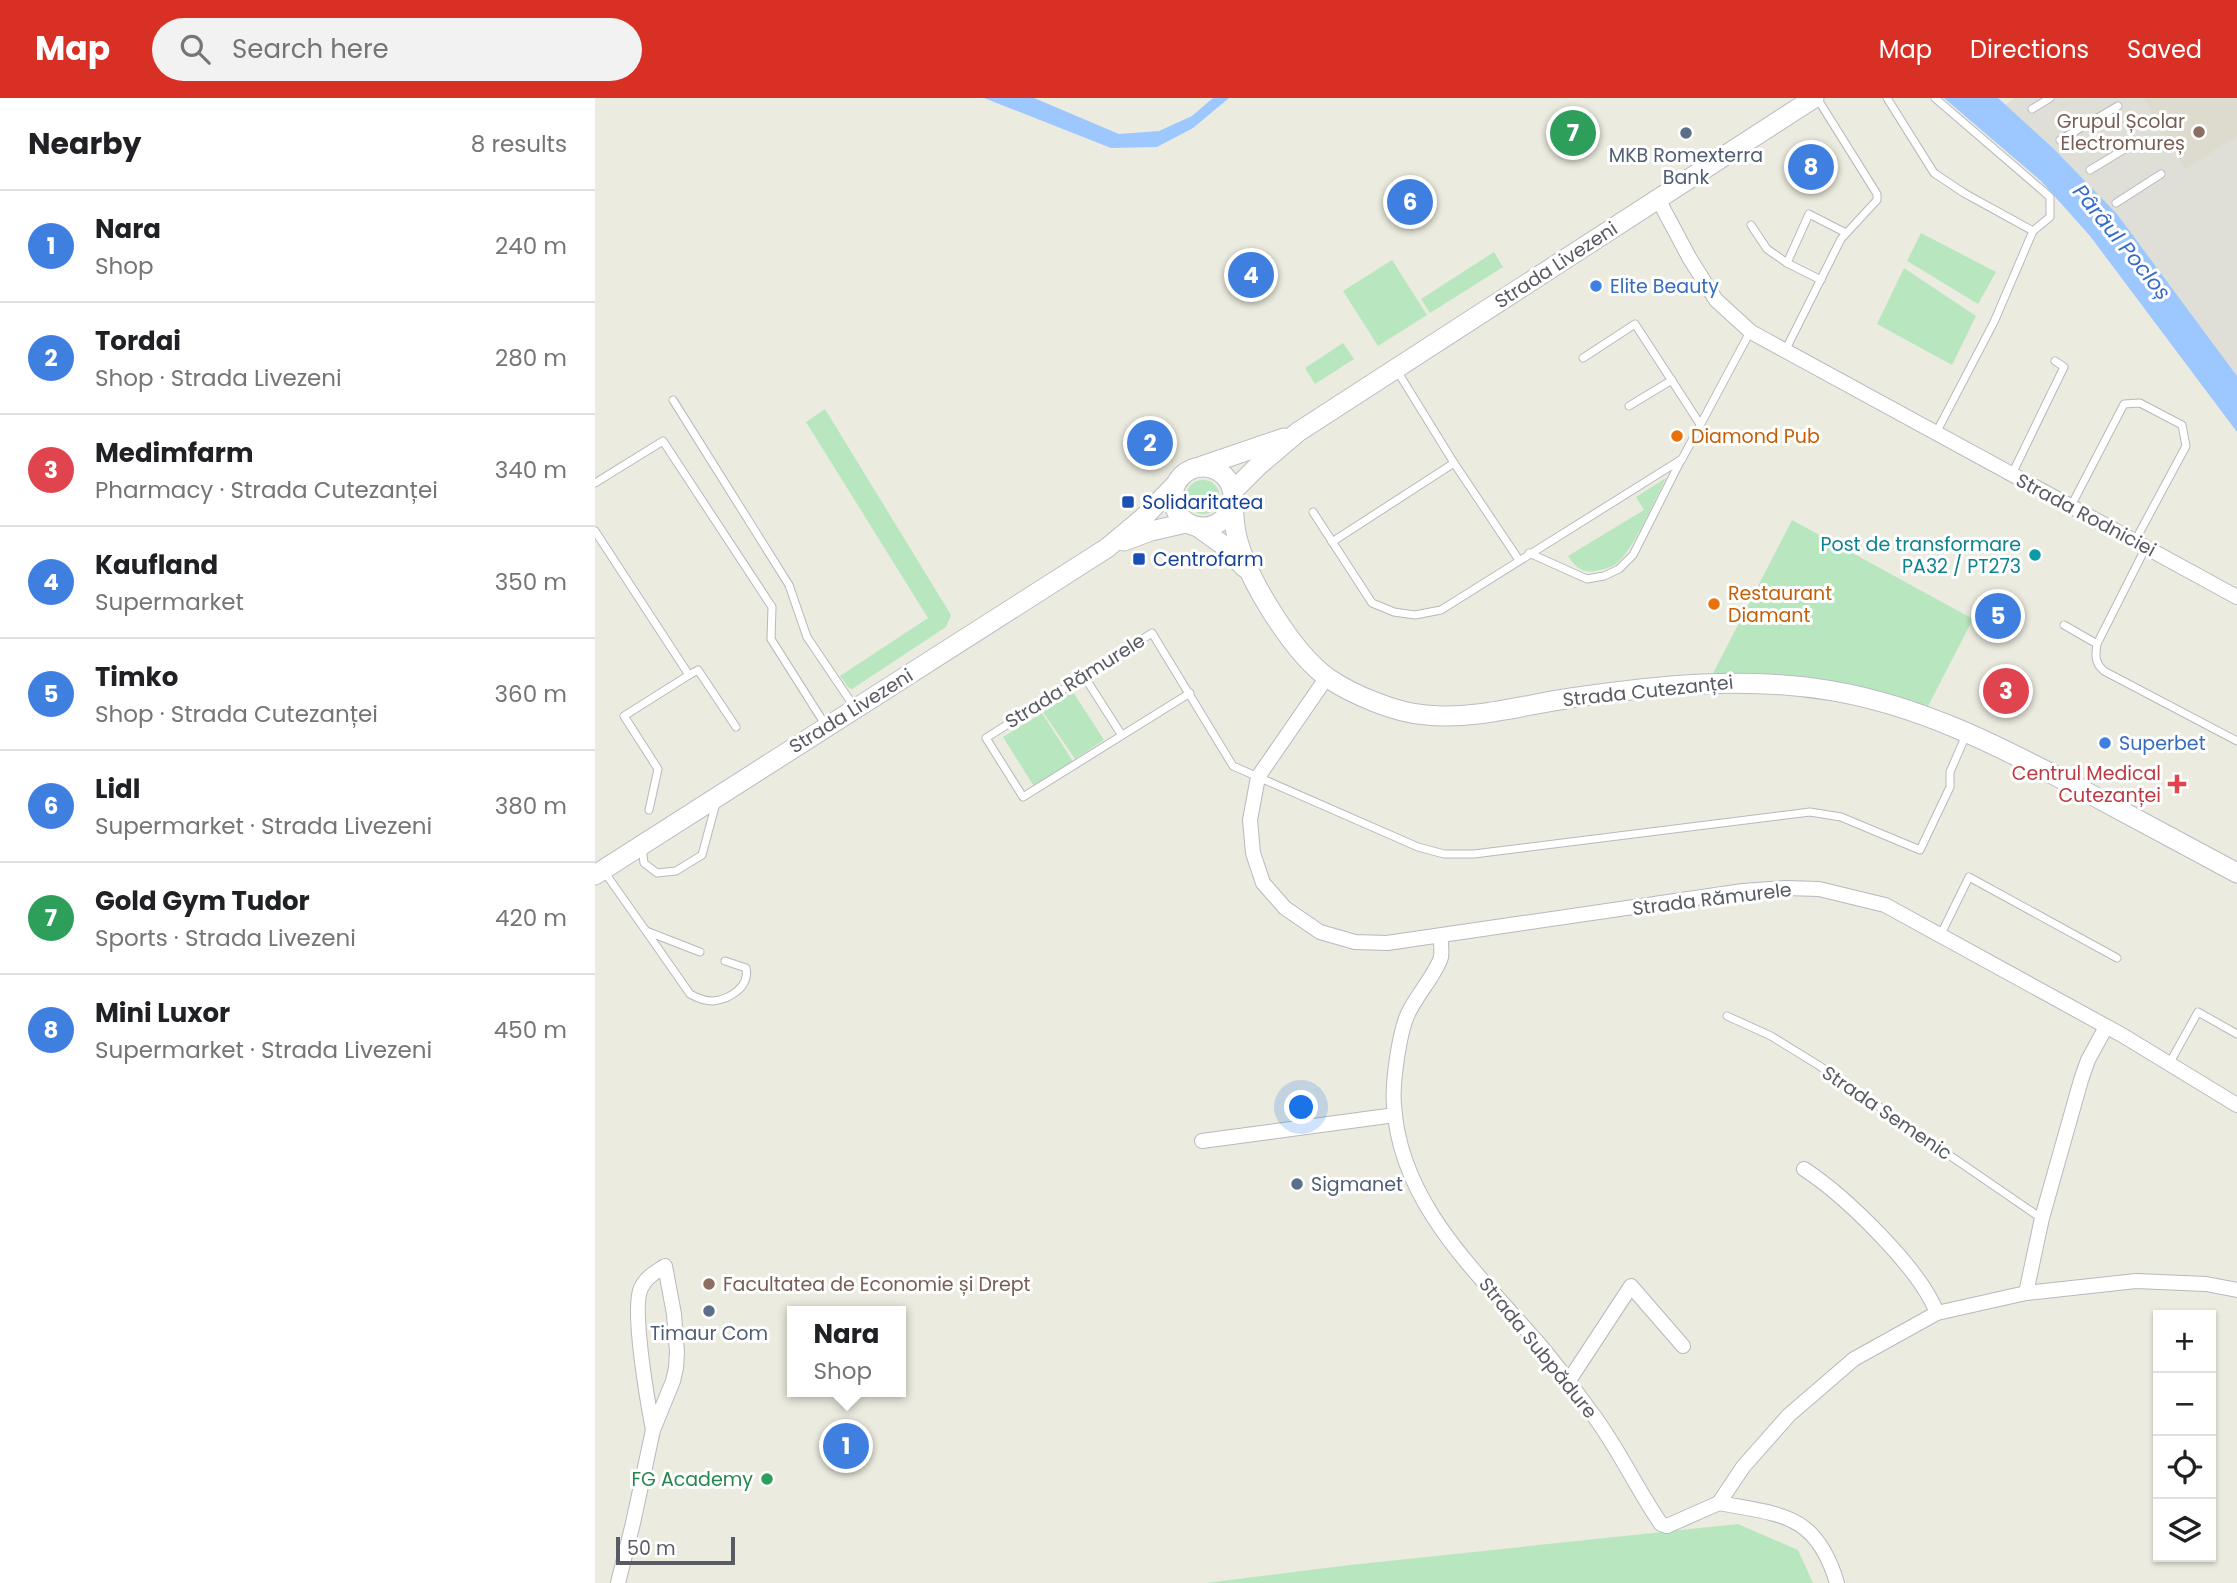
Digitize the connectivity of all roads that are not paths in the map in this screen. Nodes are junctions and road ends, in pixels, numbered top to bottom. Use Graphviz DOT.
graph roads {
  1 [pos="1815,98"];
  2 [pos="1887,98"];
  3 [pos="1934,98"];
  4 [pos="2050,98"];
  5 [pos="2119,106"];
  6 [pos="2032,109"];
  7 [pos="2060,140"];
  8 [pos="2139,141"];
  9 [pos="2090,170"];
  10 [pos="2161,174"];
  11 [pos="1658,199"];
  12 [pos="2116,203"];
  13 [pos="1751,225"];
  14 [pos="2033,230"];
  15 [pos="1846,233"];
  16 [pos="1787,263"];
  17 [pos="1821,280"];
  18 [pos="1751,332"];
  19 [pos="1785,352"];
  20 [pos="1583,358"];
  21 [pos="2055,361"];
  22 [pos="1396,369"];
  23 [pos="1672,380"];
  24 [pos="673,400"];
  25 [pos="1629,406"];
  26 [pos="1700,424"];
  27 [pos="1298,432"];
  28 [pos="1936,433"];
  29 [pos="1682,459"];
  30 [pos="1454,463"];
  31 [pos="1202,466"];
  32 [pos="2012,475"];
  33 [pos="595,483"];
  34 [pos="1174,486"];
  35 [pos="1233,497"];
  36 [pos="2070,506"];
  37 [pos="1313,512"];
  38 [pos="1192,525"];
  39 [pos="595,531"];
  40 [pos="1332,542"];
  41 [pos="2141,544"];
  42 [pos="1107,548"];
  43 [pos="1529,553"];
  44 [pos="1519,560"];
  45 [pos="1248,571"];
  46 [pos="2237,597"];
  47 [pos="2064,625"];
  48 [pos="2097,644"];
  49 [pos="689,676"];
  50 [pos="1084,676"];
  51 [pos="1327,677"];
  52 [pos="1189,693"];
  53 [pos="855,708"];
  54 [pos="736,727"];
  55 [pos="826,727"];
  56 [pos="1967,732"];
  57 [pos="1121,734"];
  58 [pos="2237,741"];
  59 [pos="1258,777"];
  60 [pos="718,795"];
  61 [pos="649,810"];
  62 [pos="642,844"];
  63 [pos="2236,871"];
  64 [pos="599,872"];
  65 [pos="646,931"];
  66 [pos="1941,934"];
  67 [pos="1440,936"];
  68 [pos="700,952"];
  69 [pos="2117,958"];
  70 [pos="725,961"];
  71 [pos="1727,1016"];
  72 [pos="2106,1027"];
  73 [pos="2237,1034"];
  74 [pos="2169,1064"];
  75 [pos="2237,1105"];
  76 [pos="1395,1115"];
  77 [pos="1202,1142"];
  78 [pos="1804,1169"];
  79 [pos="2042,1218"];
  80 [pos="2237,1290"];
  81 [pos="2026,1293"];
  82 [pos="1937,1313"];
  83 [pos="1683,1346"];
  84 [pos="1567,1382"];
  85 [pos="653,1430"];
  86 [pos="1719,1503"];
  87 [pos="618,1583"];
  88 [pos="1837,1583"];
  1 -- 11 [label="main road, Strada Livezeni"];
  1 -- 15 [label="lane"];
  2 -- 14 [label="lane"];
  3 -- 14 [label="lane"];
  4 -- 6 [label="lane"];
  5 -- 7 [label="lane"];
  8 -- 9 [label="lane"];
  10 -- 12 [label="lane"];
  11 -- 18 [label="street, Strada Rodniciei"];
  11 -- 22 [label="main road, Strada Livezeni"];
  13 -- 16 [label="lane"];
  14 -- 28 [label="lane"];
  15 -- 16 [label="lane"];
  15 -- 17 [label="lane"];
  16 -- 17 [label="lane"];
  17 -- 19 [label="lane"];
  18 -- 19 [label="street, Strada Rodniciei"];
  18 -- 26 [label="lane"];
  19 -- 28 [label="street, Strada Rodniciei"];
  20 -- 23 [label="lane"];
  21 -- 32 [label="lane"];
  22 -- 27 [label="main road, Strada Livezeni"];
  22 -- 30 [label="lane"];
  23 -- 25 [label="lane"];
  23 -- 26 [label="lane"];
  24 -- 53 [label="lane"];
  26 -- 29 [label="lane"];
  27 -- 31 [label="main road, Strada Livezeni"];
  27 -- 35 [label="main road, Strada Livezeni"];
  28 -- 32 [label="street, Strada Rodniciei"];
  29 -- 43 [label="lane"];
  29 -- 43 [label="lane"];
  30 -- 40 [label="lane"];
  30 -- 44 [label="lane"];
  31 -- 34 [label="main road"];
  31 -- 35 [label="main road"];
  32 -- 36 [label="street, Strada Rodniciei"];
  33 -- 55 [label="lane"];
  34 -- 38 [label="main road"];
  34 -- 42 [label="main road, Strada Livezeni"];
  35 -- 38 [label="main road"];
  35 -- 45 [label="main road, Strada Cutezanței"];
  36 -- 41 [label="street, Strada Rodniciei"];
  36 -- 41 [label="lane"];
  37 -- 40 [label="lane"];
  38 -- 42 [label="main road, Strada Livezeni"];
  38 -- 45 [label="main road, Strada Cutezanței"];
  39 -- 49 [label="lane"];
  40 -- 44 [label="lane"];
  41 -- 46 [label="street, Strada Rodniciei"];
  41 -- 48 [label="lane"];
  42 -- 53 [label="main road, Strada Livezeni"];
  43 -- 44 [label="lane"];
  45 -- 51 [label="main road, Strada Cutezanței"];
  47 -- 48 [label="lane"];
  48 -- 58 [label="lane"];
  49 -- 54 [label="lane"];
  49 -- 61 [label="lane"];
  50 -- 52 [label="lane, Strada Rămurele"];
  50 -- 57 [label="lane"];
  50 -- 57 [label="lane, Strada Rămurele"];
  51 -- 56 [label="main road, Strada Cutezanței"];
  51 -- 59 [label="street, Strada Rămurele"];
  52 -- 57 [label="lane, Strada Rămurele"];
  52 -- 59 [label="lane, Strada Rămurele"];
  53 -- 55 [label="main road, Strada Livezeni"];
  55 -- 60 [label="main road, Strada Livezeni"];
  56 -- 59 [label="lane, Strada Rămurele"];
  56 -- 63 [label="main road, Strada Cutezanței"];
  59 -- 67 [label="street, Strada Rămurele"];
  60 -- 62 [label="main road, Strada Livezeni"];
  60 -- 62 [label="lane"];
  62 -- 64 [label="main road, Strada Livezeni"];
  64 -- 65 [label="lane"];
  65 -- 68 [label="lane"];
  65 -- 70 [label="lane"];
  66 -- 67 [label="street, Strada Rămurele"];
  66 -- 69 [label="lane"];
  66 -- 72 [label="street, Strada Rămurele"];
  67 -- 76 [label="street, Strada Subpădure"];
  71 -- 79 [label="lane, Strada Semenic"];
  72 -- 74 [label="street, Strada Rămurele"];
  72 -- 79 [label="street"];
  73 -- 74 [label="lane"];
  74 -- 75 [label="street, Strada Rămurele"];
  76 -- 77 [label="street"];
  76 -- 84 [label="street, Strada Subpădure"];
  78 -- 82 [label="street"];
  79 -- 81 [label="street"];
  80 -- 81 [label="street"];
  81 -- 82 [label="street"];
  82 -- 86 [label="street"];
  83 -- 84 [label="street"];
  84 -- 86 [label="street, Strada Subpădure"];
  85 -- 85 [label="street"];
  85 -- 87 [label="street"];
  86 -- 88 [label="street"];
}
